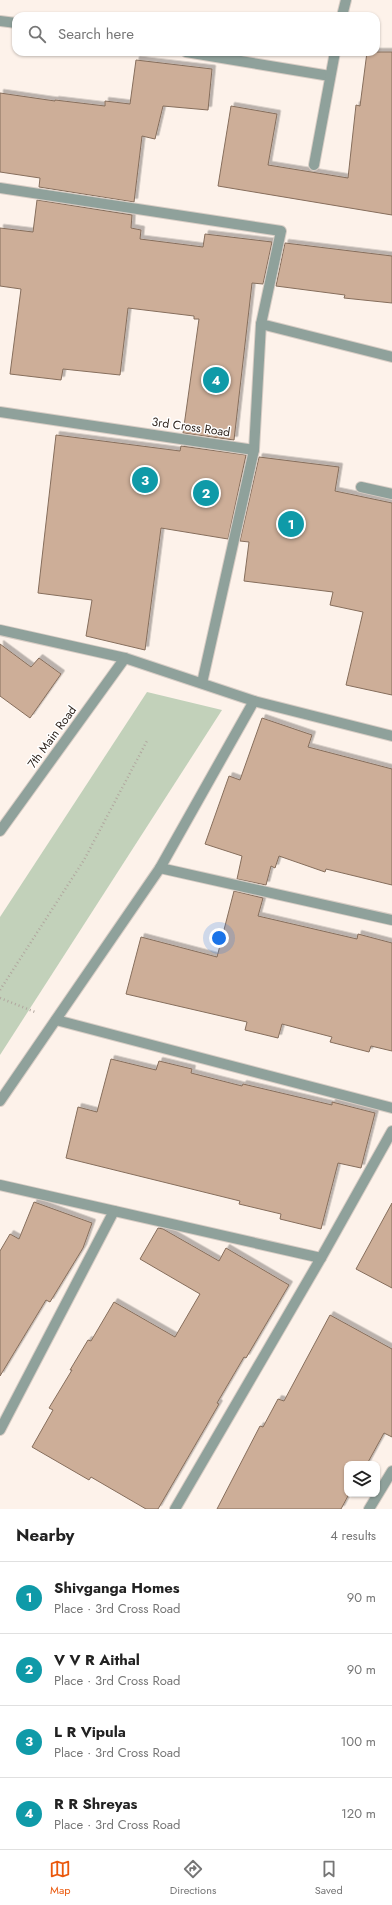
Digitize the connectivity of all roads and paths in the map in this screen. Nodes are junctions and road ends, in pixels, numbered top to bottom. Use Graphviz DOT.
graph roads {
  1 [pos="346,0"];
  2 [pos="343,12"];
  3 [pos="0,20"];
  4 [pos="12,22"];
  5 [pos="210,56"];
  6 [pos="334,56"];
  7 [pos="330,76"];
  8 [pos="314,164"];
  9 [pos="0,188"];
  10 [pos="261,324"];
  11 [pos="392,357"];
  12 [pos="0,412"];
  13 [pos="254,450"];
  14 [pos="360,488"];
  15 [pos="392,494"];
  16 [pos="0,630"];
  17 [pos="125,658"];
  18 [pos="202,683"];
  19 [pos="254,700"];
  20 [pos="392,736"];
  21 [pos="148,739"];
  22 [pos="0,831"];
  23 [pos="160,868"];
  24 [pos="392,920"];
  25 [pos="0,990"];
  26 [pos="0,998"];
  27 [pos="56,1020"];
  28 [pos="0,1101"];
  29 [pos="392,1108"];
  30 [pos="392,1131"];
  31 [pos="0,1185"];
  32 [pos="114,1211"];
  33 [pos="321,1258"];
  34 [pos="0,1430"];
  35 [pos="392,1471"];
  36 [pos="175,1509"];
  37 [pos="370,1509"];
  1 -- 2 [label="street"];
  3 -- 4 [label="street"];
  5 -- 7 [label="street"];
  6 -- 7 [label="street"];
  7 -- 8 [label="street"];
  9 -- 10 [label="street"];
  10 -- 11 [label="street"];
  10 -- 13 [label="street"];
  12 -- 13 [label="street, 3rd Cross Road"];
  13 -- 18 [label="street"];
  14 -- 15 [label="street"];
  16 -- 17 [label="street"];
  17 -- 18 [label="street"];
  17 -- 22 [label="street, 7th Main Road"];
  18 -- 19 [label="street"];
  19 -- 20 [label="street"];
  19 -- 23 [label="street"];
  21 -- 25 [label="path"];
  23 -- 24 [label="street"];
  23 -- 27 [label="street"];
  26 -- 27 [label="path"];
  27 -- 28 [label="street"];
  27 -- 29 [label="street"];
  30 -- 33 [label="street"];
  31 -- 32 [label="street"];
  32 -- 33 [label="street"];
  32 -- 34 [label="street"];
  33 -- 36 [label="street"];
  35 -- 37 [label="street"];
}
